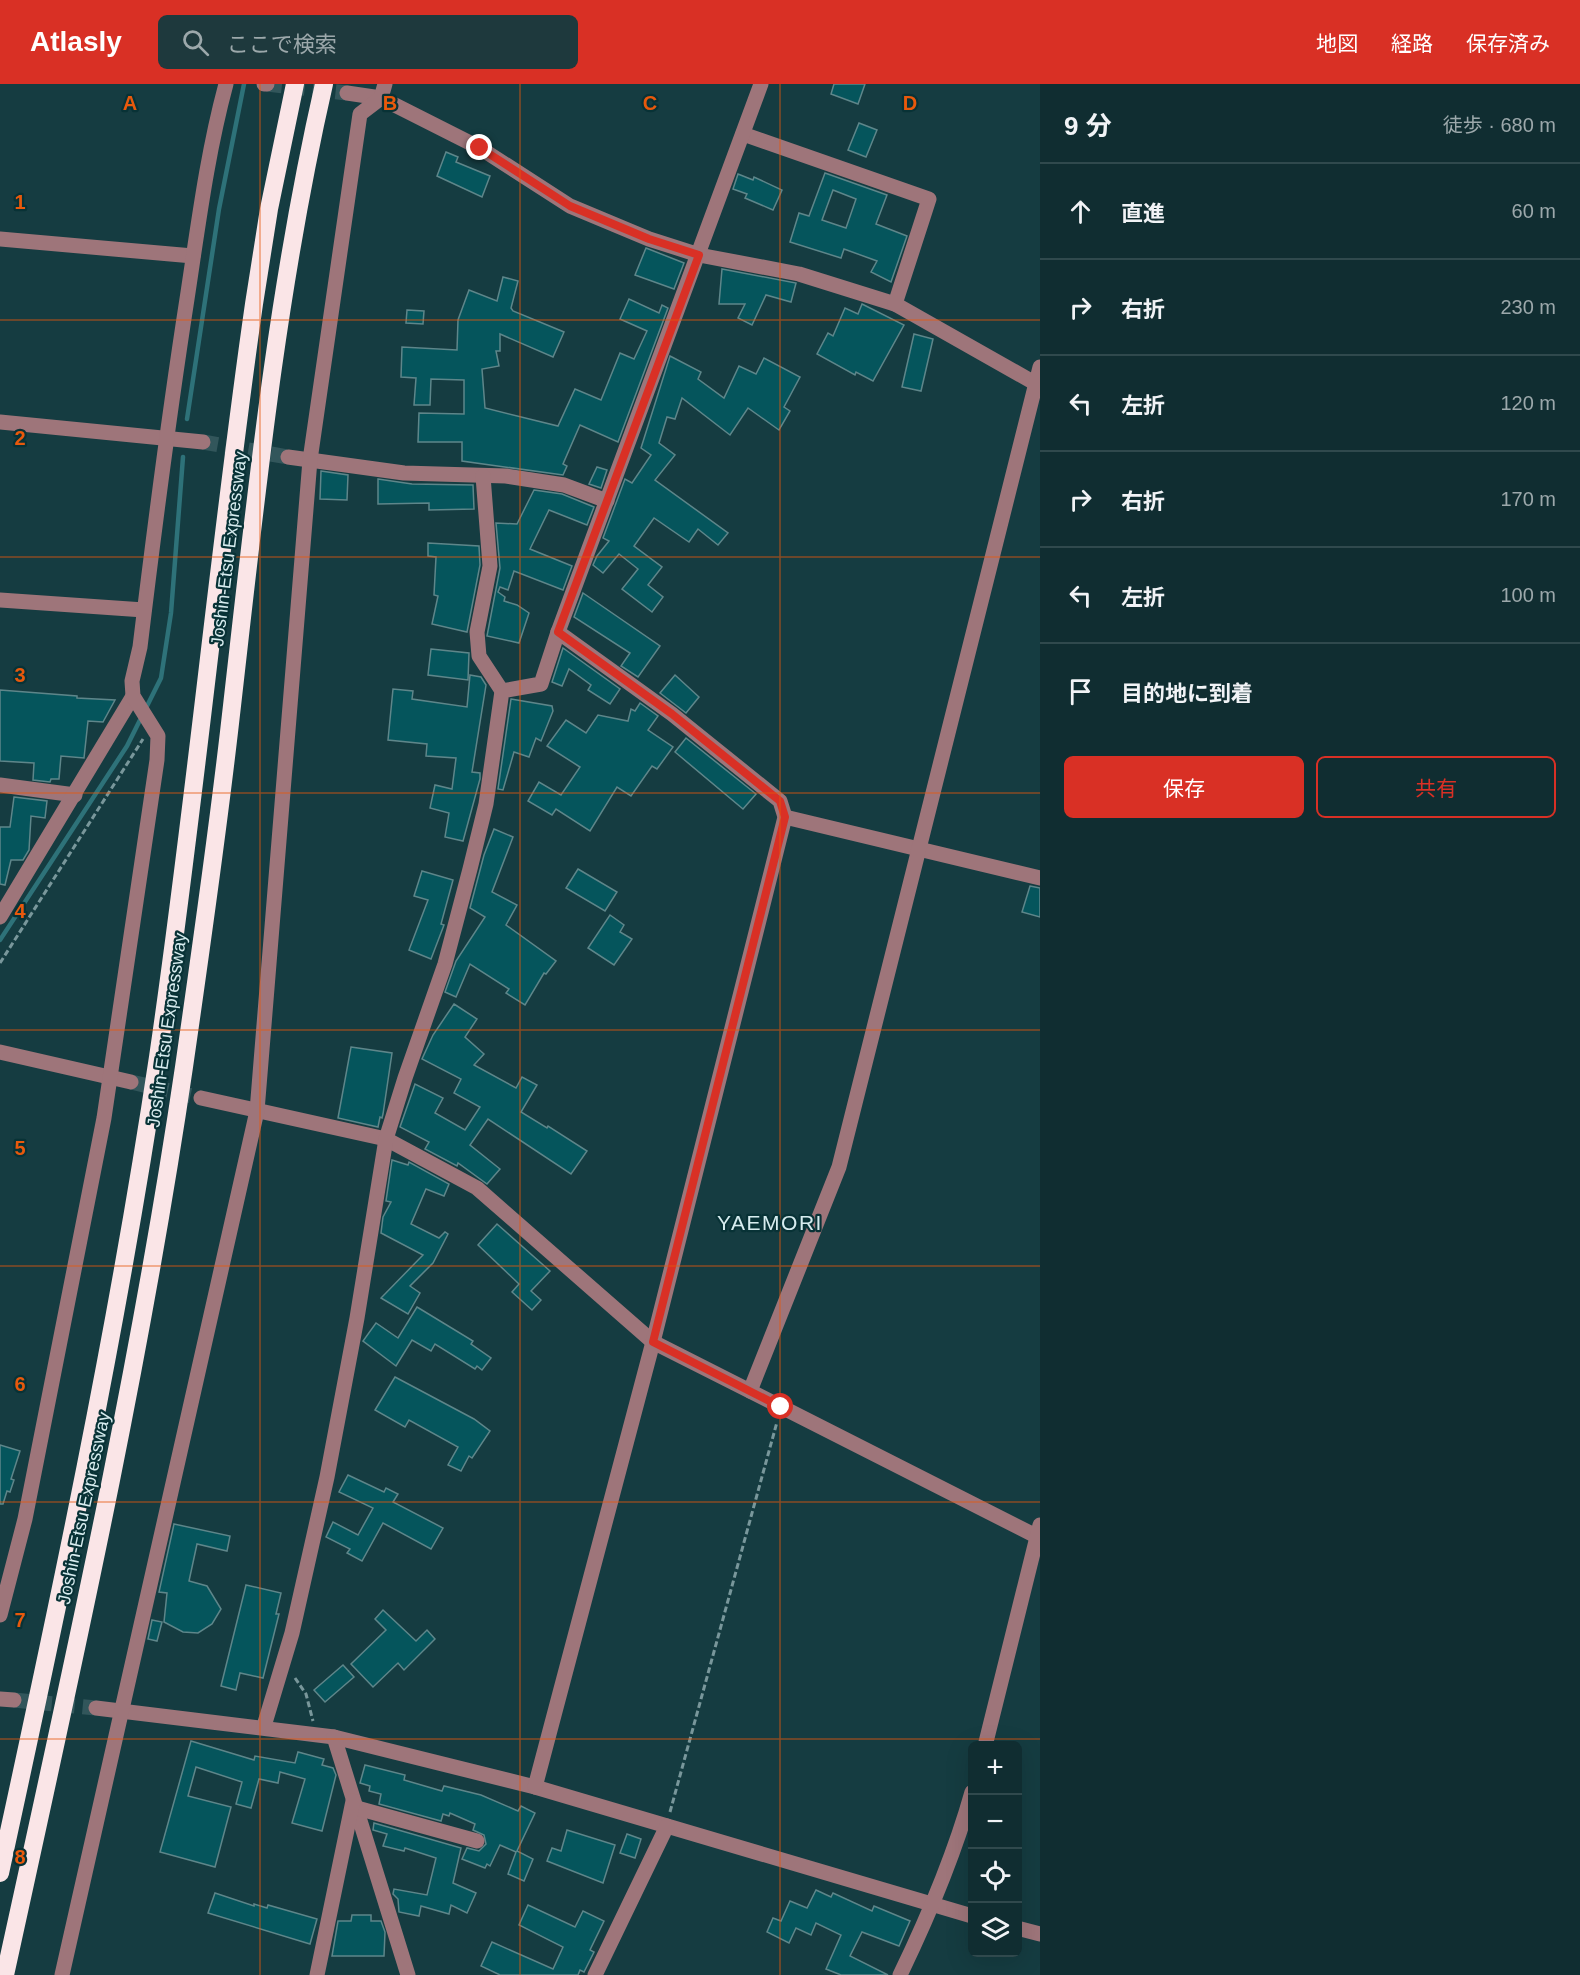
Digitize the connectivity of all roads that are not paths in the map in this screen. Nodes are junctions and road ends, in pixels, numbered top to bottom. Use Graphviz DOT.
graph roads {
  1 [pos="226,84"];
  2 [pos="295,84"];
  3 [pos="324,84"];
  4 [pos="761,84"];
  5 [pos="383,91"];
  6 [pos="347,93"];
  7 [pos="743,134"];
  8 [pos="0,239"];
  9 [pos="699,255"];
  10 [pos="193,256"];
  11 [pos="895,304"];
  12 [pos="1040,367"];
  13 [pos="1038,385"];
  14 [pos="0,422"];
  15 [pos="166,436"];
  16 [pos="203,441"];
  17 [pos="288,457"];
  18 [pos="310,460"];
  19 [pos="483,476"];
  20 [pos="607,501"];
  21 [pos="0,600"];
  22 [pos="144,610"];
  23 [pos="558,632"];
  24 [pos="502,691"];
  25 [pos="135,699"];
  26 [pos="0,785"];
  27 [pos="75,795"];
  28 [pos="785,817"];
  29 [pos="920,848"];
  30 [pos="1040,878"];
  31 [pos="0,917"];
  32 [pos="0,1052"];
  33 [pos="109,1077"];
  34 [pos="131,1082"];
  35 [pos="201,1098"];
  36 [pos="257,1111"];
  37 [pos="386,1139"];
  38 [pos="653,1342"];
  39 [pos="750,1391"];
  40 [pos="1039,1533"];
  41 [pos="0,1615"];
  42 [pos="96,1708"];
  43 [pos="120,1710"];
  44 [pos="264,1726"];
  45 [pos="334,1737"];
  46 [pos="986,1741"];
  47 [pos="535,1787"];
  48 [pos="971,1795"];
  49 [pos="355,1803"];
  50 [pos="667,1826"];
  51 [pos="477,1841"];
  52 [pos="0,1873"];
  53 [pos="934,1905"];
  54 [pos="968,1915"];
  55 [pos="1022,1929"];
  56 [pos="1040,1934"];
  57 [pos="5,1975"];
  58 [pos="62,1975"];
  59 [pos="317,1975"];
  60 [pos="408,1975"];
  61 [pos="595,1975"];
  62 [pos="900,1975"];
  1 -- 10 [label="street"];
  2 -- 52 [label="highway, Joshin-Etsu Expressway"];
  3 -- 57 [label="highway, Joshin-Etsu Expressway"];
  4 -- 7 [label="street"];
  5 -- 6 [label="street"];
  5 -- 9 [label="street"];
  5 -- 18 [label="street"];
  7 -- 9 [label="street"];
  7 -- 11 [label="street"];
  8 -- 10 [label="street"];
  9 -- 11 [label="street"];
  9 -- 20 [label="street"];
  10 -- 15 [label="street"];
  11 -- 13 [label="street"];
  12 -- 13 [label="street"];
  13 -- 29 [label="street"];
  14 -- 15 [label="street"];
  15 -- 16 [label="street"];
  15 -- 22 [label="street"];
  17 -- 18 [label="street"];
  18 -- 19 [label="street"];
  18 -- 36 [label="street"];
  19 -- 20 [label="street"];
  19 -- 24 [label="street"];
  20 -- 23 [label="street"];
  21 -- 22 [label="street"];
  22 -- 25 [label="street"];
  23 -- 24 [label="street"];
  23 -- 28 [label="street"];
  24 -- 37 [label="street"];
  25 -- 27 [label="street"];
  25 -- 33 [label="street"];
  26 -- 27 [label="street"];
  27 -- 31 [label="street"];
  28 -- 29 [label="street"];
  28 -- 38 [label="street"];
  29 -- 30 [label="street"];
  29 -- 39 [label="street"];
  32 -- 33 [label="street"];
  33 -- 34 [label="street"];
  33 -- 41 [label="street"];
  35 -- 36 [label="street"];
  36 -- 37 [label="street"];
  36 -- 43 [label="street"];
  37 -- 38 [label="street"];
  37 -- 44 [label="street"];
  38 -- 39 [label="street"];
  38 -- 47 [label="street"];
  39 -- 40 [label="street"];
  40 -- 46 [label="street"];
  42 -- 43 [label="street"];
  43 -- 44 [label="street"];
  43 -- 58 [label="street"];
  44 -- 45 [label="street"];
  45 -- 47 [label="street"];
  45 -- 49 [label="street"];
  47 -- 50 [label="street"];
  48 -- 53 [label="street"];
  49 -- 51 [label="street"];
  49 -- 59 [label="street"];
  49 -- 60 [label="street"];
  50 -- 53 [label="street"];
  50 -- 61 [label="street"];
  53 -- 54 [label="street"];
  53 -- 62 [label="street"];
  55 -- 56 [label="street"];
}
